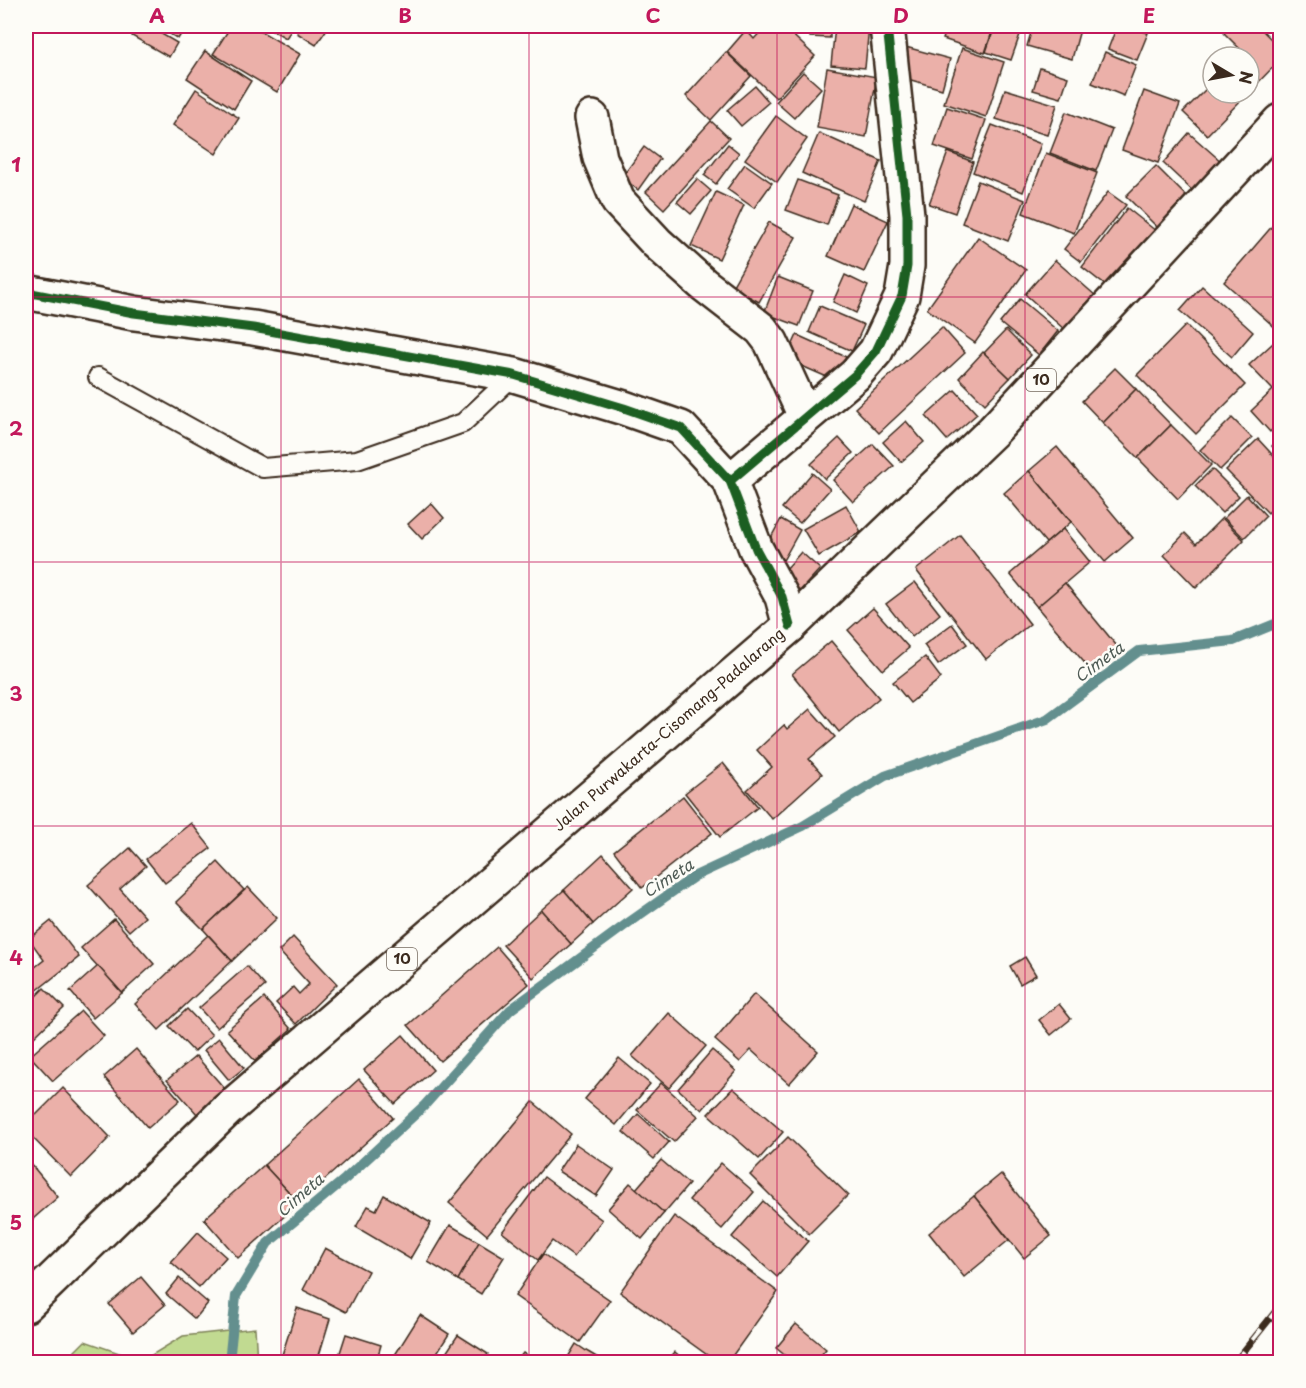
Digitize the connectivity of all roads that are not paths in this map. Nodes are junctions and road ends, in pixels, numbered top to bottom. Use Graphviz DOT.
graph roads {
  1 [pos="887,26"];
  2 [pos="592,118"];
  3 [pos="1281,121"];
  4 [pos="26,291"];
  5 [pos="514,375"];
  6 [pos="98,377"];
  7 [pos="805,416"];
  8 [pos="730,481"];
  9 [pos="790,626"];
  10 [pos="26,1305"];
  1 -- 7 [label="main road"];
  2 -- 7 [label="main road"];
  3 -- 9 [label="main road, Jalan Purwakarta–Cisomang–Padalarang / 10"];
  4 -- 5 [label="main road"];
  5 -- 6 [label="lane"];
  5 -- 8 [label="main road"];
  7 -- 8 [label="main road"];
  8 -- 9 [label="main road"];
  9 -- 10 [label="main road, Jalan Purwakarta–Cisomang–Padalarang / 10"];
}
